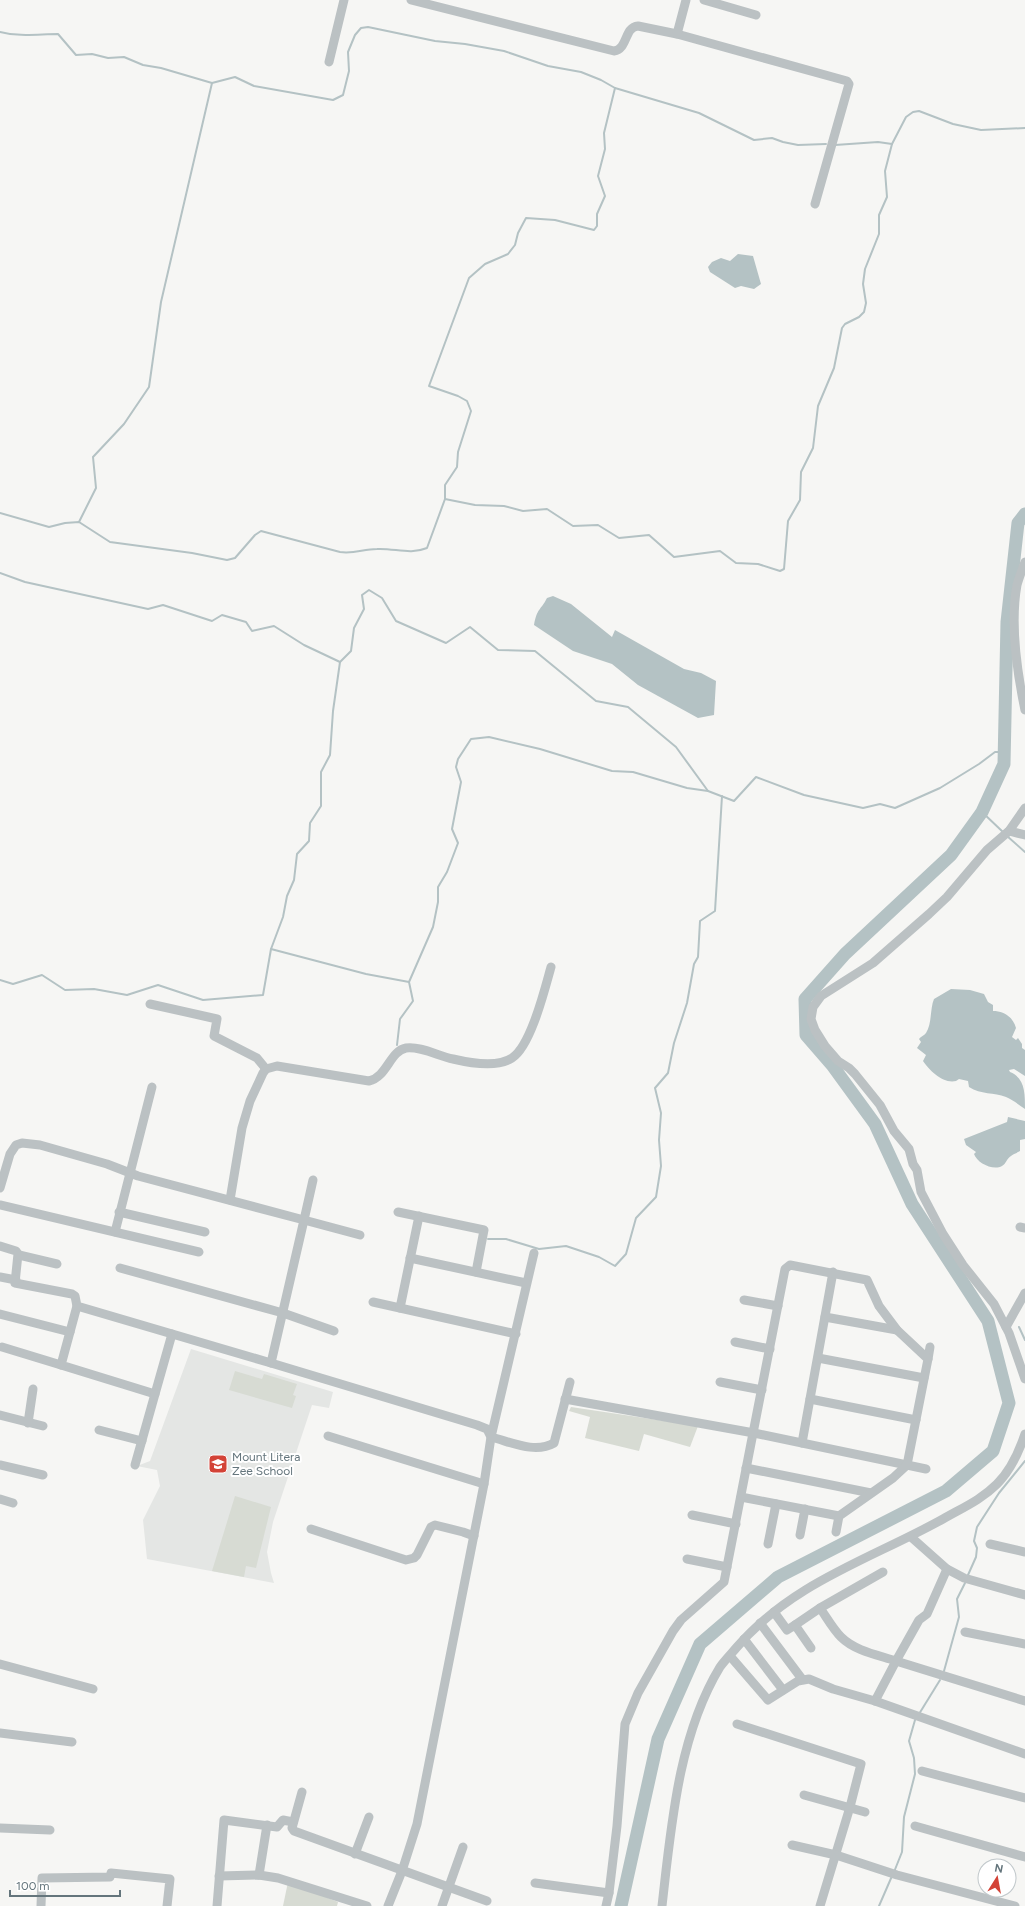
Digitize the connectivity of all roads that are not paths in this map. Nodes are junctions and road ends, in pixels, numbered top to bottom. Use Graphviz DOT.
graph roads {
  1 [pos="344,0"];
  2 [pos="411,0"];
  3 [pos="686,0"];
  4 [pos="704,0"];
  5 [pos="756,16"];
  6 [pos="677,34"];
  7 [pos="329,62"];
  8 [pos="815,204"];
  9 [pos="1025,562"];
  10 [pos="1016,601"];
  11 [pos="1025,604"];
  12 [pos="1021,660"];
  13 [pos="1025,710"];
  14 [pos="1025,808"];
  15 [pos="1006,832"];
  16 [pos="1025,835"];
  17 [pos="550,967"];
  18 [pos="150,1004"];
  19 [pos="266,1069"];
  20 [pos="152,1087"];
  21 [pos="131,1174"];
  22 [pos="2,1175"];
  23 [pos="313,1180"];
  24 [pos="0,1188"];
  25 [pos="230,1200"];
  26 [pos="0,1205"];
  27 [pos="119,1212"];
  28 [pos="398,1212"];
  29 [pos="419,1216"];
  30 [pos="304,1220"];
  31 [pos="115,1232"];
  32 [pos="206,1232"];
  33 [pos="360,1234"];
  34 [pos="0,1246"];
  35 [pos="199,1252"];
  36 [pos="534,1253"];
  37 [pos="19,1255"];
  38 [pos="410,1258"];
  39 [pos="57,1264"];
  40 [pos="120,1268"];
  41 [pos="476,1272"];
  42 [pos="833,1272"];
  43 [pos="0,1277"];
  44 [pos="16,1280"];
  45 [pos="526,1283"];
  46 [pos="1025,1293"];
  47 [pos="744,1300"];
  48 [pos="373,1302"];
  49 [pos="77,1306"];
  50 [pos="778,1306"];
  51 [pos="400,1308"];
  52 [pos="283,1313"];
  53 [pos="0,1314"];
  54 [pos="826,1317"];
  55 [pos="1006,1327"];
  56 [pos="334,1330"];
  57 [pos="897,1330"];
  58 [pos="70,1332"];
  59 [pos="172,1334"];
  60 [pos="516,1334"];
  61 [pos="735,1342"];
  62 [pos="2,1347"];
  63 [pos="930,1347"];
  64 [pos="770,1348"];
  65 [pos="818,1358"];
  66 [pos="928,1359"];
  67 [pos="271,1363"];
  68 [pos="61,1365"];
  69 [pos="924,1378"];
  70 [pos="1025,1379"];
  71 [pos="570,1382"];
  72 [pos="720,1382"];
  73 [pos="33,1389"];
  74 [pos="762,1390"];
  75 [pos="155,1394"];
  76 [pos="565,1399"];
  77 [pos="810,1399"];
  78 [pos="0,1416"];
  79 [pos="916,1420"];
  80 [pos="28,1422"];
  81 [pos="43,1426"];
  82 [pos="99,1430"];
  83 [pos="754,1433"];
  84 [pos="1025,1434"];
  85 [pos="328,1436"];
  86 [pos="492,1437"];
  87 [pos="142,1441"];
  88 [pos="802,1443"];
  89 [pos="906,1464"];
  90 [pos="0,1465"];
  91 [pos="135,1465"];
  92 [pos="746,1468"];
  93 [pos="926,1469"];
  94 [pos="43,1475"];
  95 [pos="484,1484"];
  96 [pos="871,1493"];
  97 [pos="741,1496"];
  98 [pos="0,1499"];
  99 [pos="12,1502"];
  100 [pos="776,1504"];
  101 [pos="805,1509"];
  102 [pos="692,1515"];
  103 [pos="839,1516"];
  104 [pos="736,1524"];
  105 [pos="311,1529"];
  106 [pos="836,1532"];
  107 [pos="800,1535"];
  108 [pos="474,1536"];
  109 [pos="911,1537"];
  110 [pos="768,1544"];
  111 [pos="990,1544"];
  112 [pos="1025,1552"];
  113 [pos="687,1559"];
  114 [pos="727,1567"];
  115 [pos="947,1569"];
  116 [pos="883,1572"];
  117 [pos="1025,1595"];
  118 [pos="820,1608"];
  119 [pos="774,1612"];
  120 [pos="760,1623"];
  121 [pos="795,1626"];
  122 [pos="965,1632"];
  123 [pos="744,1639"];
  124 [pos="1025,1644"];
  125 [pos="811,1648"];
  126 [pos="730,1656"];
  127 [pos="896,1661"];
  128 [pos="0,1664"];
  129 [pos="802,1679"];
  130 [pos="93,1689"];
  131 [pos="783,1690"];
  132 [pos="875,1701"];
  133 [pos="1025,1701"];
  134 [pos="737,1724"];
  135 [pos="0,1733"];
  136 [pos="72,1742"];
  137 [pos="1025,1754"];
  138 [pos="922,1771"];
  139 [pos="302,1792"];
  140 [pos="804,1795"];
  141 [pos="1025,1798"];
  142 [pos="850,1807"];
  143 [pos="865,1812"];
  144 [pos="369,1817"];
  145 [pos="293,1822"];
  146 [pos="267,1825"];
  147 [pos="916,1826"];
  148 [pos="0,1828"];
  149 [pos="50,1830"];
  150 [pos="792,1845"];
  151 [pos="463,1847"];
  152 [pos="355,1854"];
  153 [pos="836,1855"];
  154 [pos="1025,1857"];
  155 [pos="402,1871"];
  156 [pos="219,1876"];
  157 [pos="260,1876"];
  158 [pos="535,1883"];
  159 [pos="449,1888"];
  160 [pos="609,1892"];
  161 [pos="487,1901"];
  162 [pos="823,1905"];
  163 [pos="41,1906"];
  164 [pos="167,1906"];
  165 [pos="217,1906"];
  166 [pos="367,1906"];
  167 [pos="388,1906"];
  168 [pos="442,1906"];
  169 [pos="606,1906"];
  170 [pos="662,1906"];
  171 [pos="1015,1906"];
  1 -- 7 [label="street"];
  2 -- 6 [label="street"];
  3 -- 6 [label="street"];
  4 -- 5 [label="street"];
  6 -- 8 [label="street"];
  9 -- 10 [label="street"];
  10 -- 11 [label="street"];
  10 -- 12 [label="street"];
  12 -- 13 [label="street"];
  14 -- 15 [label="street"];
  15 -- 16 [label="street"];
  15 -- 55 [label="street"];
  17 -- 19 [label="street"];
  18 -- 19 [label="street"];
  19 -- 25 [label="street"];
  20 -- 21 [label="street"];
  21 -- 22 [label="street"];
  21 -- 25 [label="street"];
  21 -- 27 [label="street"];
  22 -- 24 [label="street"];
  23 -- 30 [label="street"];
  25 -- 30 [label="street"];
  26 -- 31 [label="street"];
  27 -- 31 [label="street"];
  27 -- 32 [label="street"];
  28 -- 29 [label="street"];
  29 -- 38 [label="street"];
  29 -- 41 [label="street"];
  30 -- 33 [label="street"];
  30 -- 52 [label="street"];
  31 -- 35 [label="street"];
  34 -- 37 [label="street"];
  36 -- 45 [label="street"];
  37 -- 39 [label="street"];
  37 -- 44 [label="street"];
  38 -- 41 [label="street"];
  38 -- 51 [label="street"];
  40 -- 52 [label="street"];
  41 -- 45 [label="street"];
  42 -- 50 [label="street"];
  42 -- 54 [label="street"];
  42 -- 57 [label="street"];
  43 -- 44 [label="street"];
  44 -- 49 [label="street"];
  45 -- 60 [label="street"];
  46 -- 55 [label="street"];
  47 -- 50 [label="street"];
  48 -- 51 [label="street"];
  49 -- 58 [label="street"];
  49 -- 59 [label="street"];
  50 -- 64 [label="street"];
  51 -- 60 [label="street"];
  52 -- 56 [label="street"];
  52 -- 67 [label="street"];
  53 -- 58 [label="street"];
  54 -- 57 [label="street"];
  54 -- 65 [label="street"];
  55 -- 70 [label="street"];
  57 -- 66 [label="street"];
  58 -- 68 [label="street"];
  59 -- 67 [label="street"];
  59 -- 75 [label="street"];
  60 -- 86 [label="street"];
  61 -- 64 [label="street"];
  62 -- 68 [label="street"];
  63 -- 66 [label="street"];
  64 -- 74 [label="street"];
  65 -- 69 [label="street"];
  65 -- 77 [label="street"];
  66 -- 69 [label="street"];
  67 -- 86 [label="street"];
  68 -- 75 [label="street"];
  69 -- 79 [label="street"];
  71 -- 76 [label="street"];
  72 -- 74 [label="street"];
  73 -- 80 [label="street"];
  74 -- 83 [label="street"];
  75 -- 87 [label="street"];
  76 -- 83 [label="street"];
  76 -- 86 [label="street"];
  77 -- 79 [label="street"];
  77 -- 88 [label="street"];
  78 -- 80 [label="street"];
  79 -- 89 [label="street"];
  80 -- 81 [label="street"];
  82 -- 87 [label="street"];
  83 -- 88 [label="street"];
  83 -- 92 [label="street"];
  84 -- 109 [label="street"];
  85 -- 95 [label="street"];
  86 -- 95 [label="street"];
  87 -- 91 [label="street"];
  88 -- 89 [label="street"];
  89 -- 93 [label="street"];
  89 -- 96 [label="street"];
  90 -- 94 [label="street"];
  92 -- 96 [label="street"];
  92 -- 97 [label="street"];
  95 -- 108 [label="street"];
  96 -- 103 [label="street"];
  97 -- 100 [label="street"];
  97 -- 104 [label="street"];
  98 -- 99 [label="street"];
  100 -- 101 [label="street"];
  100 -- 110 [label="street"];
  101 -- 103 [label="street"];
  101 -- 107 [label="street"];
  102 -- 104 [label="street"];
  103 -- 106 [label="street"];
  104 -- 114 [label="street"];
  105 -- 108 [label="street"];
  108 -- 155 [label="street"];
  109 -- 115 [label="street"];
  109 -- 119 [label="street"];
  111 -- 112 [label="street"];
  113 -- 114 [label="street"];
  114 -- 160 [label="street"];
  115 -- 117 [label="street"];
  115 -- 127 [label="street"];
  116 -- 118 [label="street"];
  118 -- 121 [label="street"];
  118 -- 127 [label="street"];
  119 -- 120 [label="street"];
  119 -- 121 [label="street"];
  120 -- 123 [label="street"];
  120 -- 129 [label="street"];
  121 -- 125 [label="street"];
  122 -- 124 [label="street"];
  123 -- 126 [label="street"];
  123 -- 131 [label="street"];
  126 -- 131 [label="street"];
  126 -- 170 [label="street"];
  127 -- 132 [label="street"];
  127 -- 133 [label="street"];
  128 -- 130 [label="street"];
  129 -- 131 [label="street"];
  129 -- 132 [label="street"];
  132 -- 137 [label="street"];
  134 -- 142 [label="street"];
  135 -- 136 [label="street"];
  138 -- 141 [label="street"];
  139 -- 145 [label="street"];
  140 -- 142 [label="street"];
  142 -- 143 [label="street"];
  142 -- 153 [label="street"];
  144 -- 152 [label="street"];
  145 -- 146 [label="street"];
  145 -- 152 [label="street"];
  146 -- 156 [label="street"];
  146 -- 157 [label="street"];
  147 -- 154 [label="street"];
  148 -- 149 [label="street"];
  150 -- 153 [label="street"];
  151 -- 159 [label="street"];
  152 -- 155 [label="street"];
  153 -- 162 [label="street"];
  153 -- 171 [label="street"];
  155 -- 159 [label="street"];
  155 -- 167 [label="street"];
  156 -- 157 [label="street"];
  156 -- 165 [label="street"];
  157 -- 166 [label="street"];
  158 -- 160 [label="street"];
  159 -- 161 [label="street"];
  159 -- 168 [label="street"];
  160 -- 169 [label="street"];
  163 -- 164 [label="street"];
}
